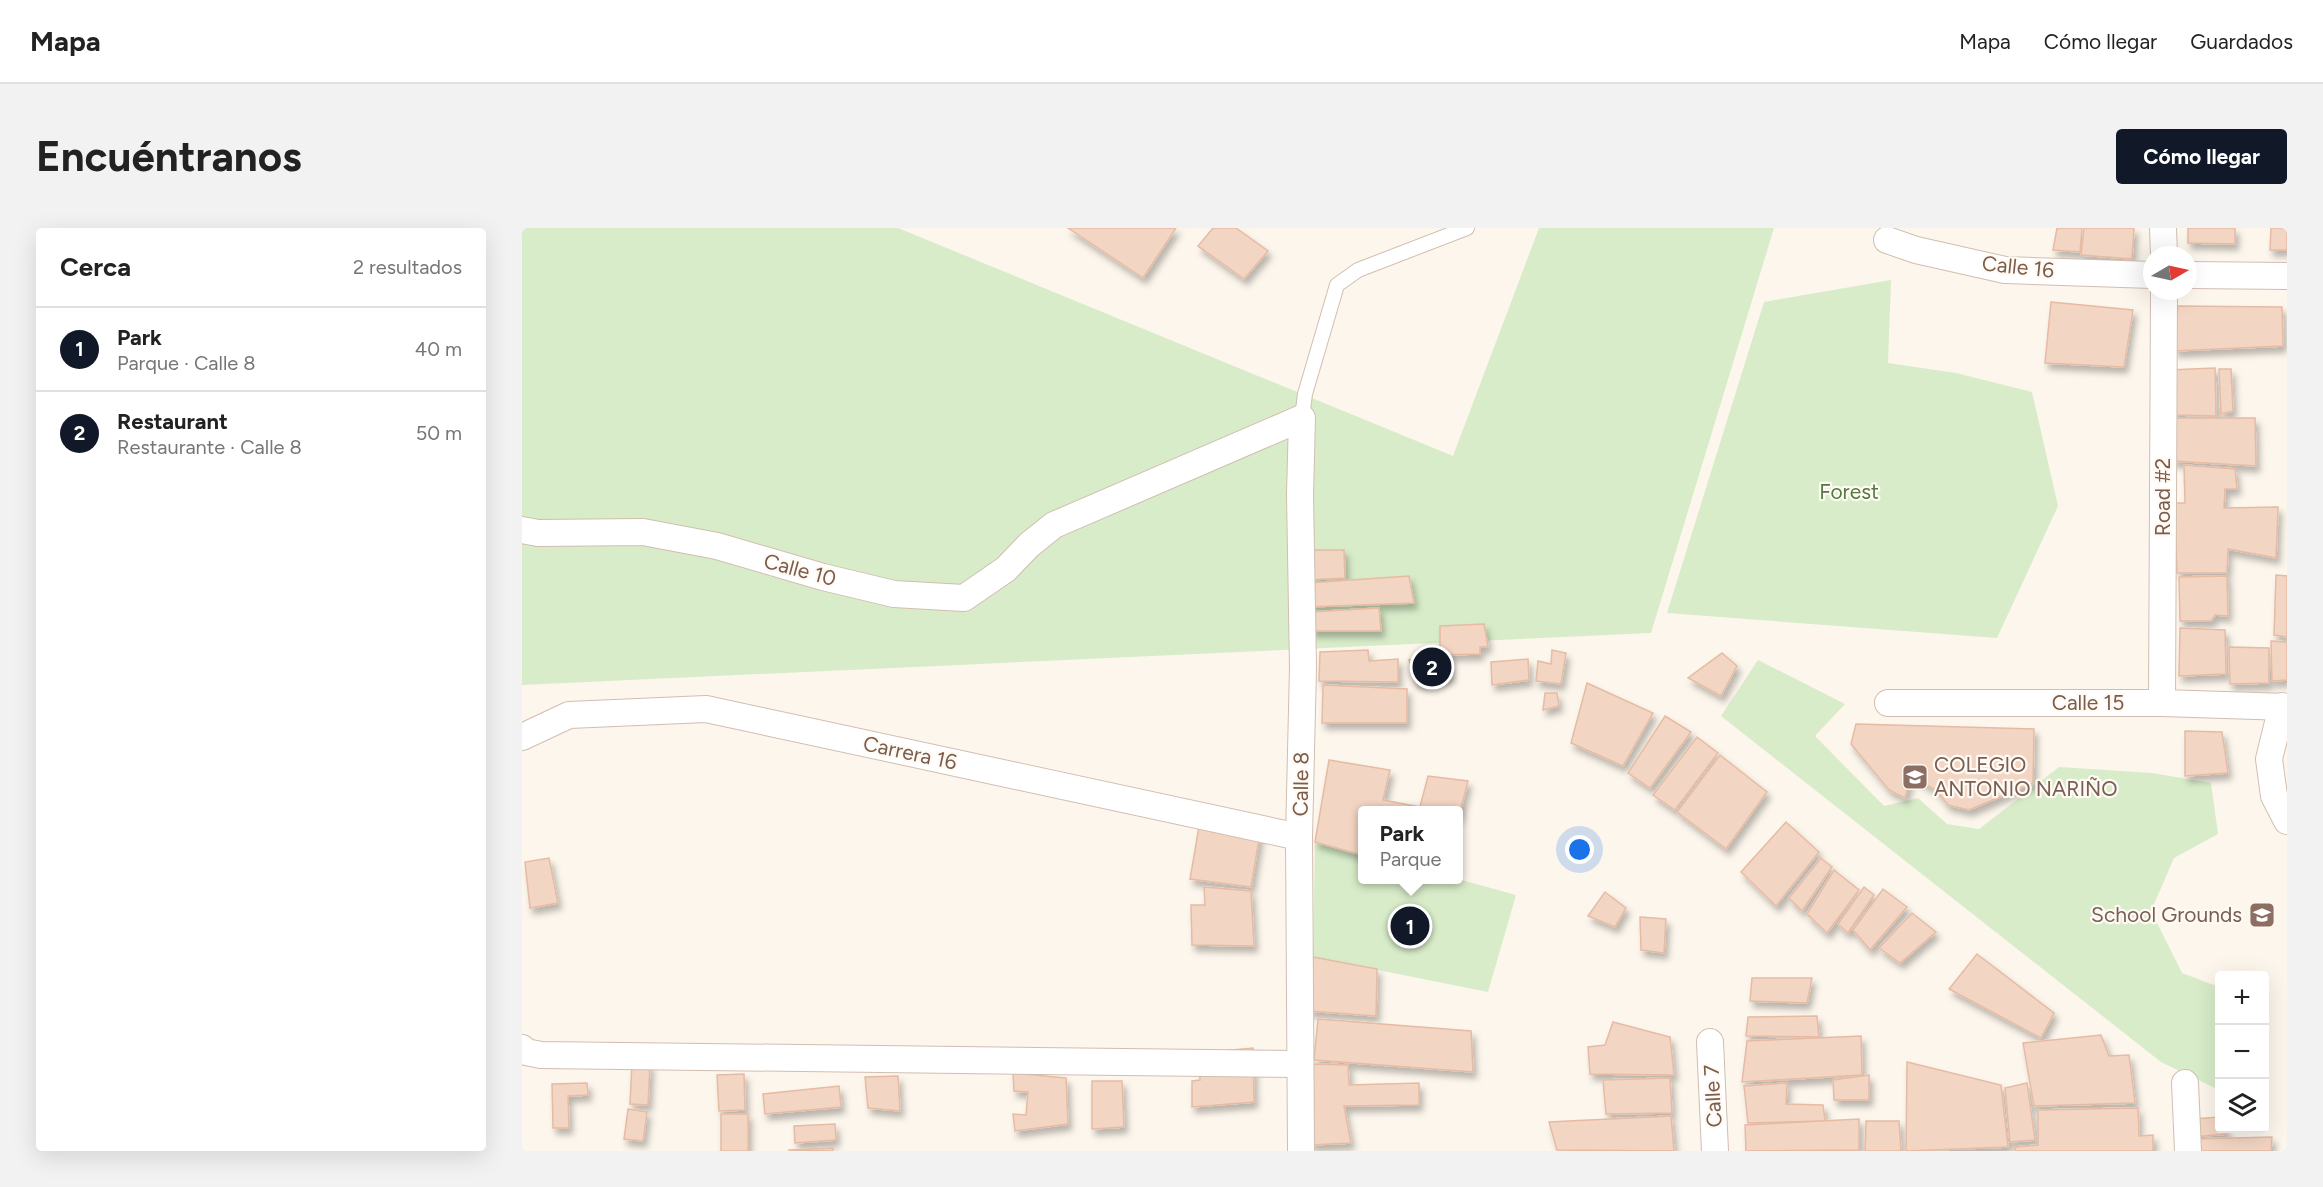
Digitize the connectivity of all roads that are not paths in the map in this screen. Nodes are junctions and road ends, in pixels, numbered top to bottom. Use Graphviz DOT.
graph roads {
  1 [pos="1467,228"];
  2 [pos="2163,228"];
  3 [pos="1887,240"];
  4 [pos="2164,246"];
  5 [pos="2143,275"];
  6 [pos="2197,275"];
  7 [pos="2287,276"];
  8 [pos="2164,300"];
  9 [pos="1302,418"];
  10 [pos="522,530"];
  11 [pos="1888,703"];
  12 [pos="2162,704"];
  13 [pos="2284,707"];
  14 [pos="522,737"];
  15 [pos="2287,821"];
  16 [pos="1299,837"];
  17 [pos="1710,1042"];
  18 [pos="522,1048"];
  19 [pos="1300,1064"];
  20 [pos="2185,1083"];
  21 [pos="1301,1151"];
  22 [pos="1716,1151"];
  23 [pos="2188,1151"];
  1 -- 9 [label="lane"];
  2 -- 4 [label="street"];
  3 -- 5 [label="street, Calle 16"];
  6 -- 7 [label="street"];
  8 -- 12 [label="street, Road #2"];
  9 -- 10 [label="street, Calle 10"];
  9 -- 16 [label="street, Calle 8"];
  11 -- 12 [label="street, Calle 15"];
  12 -- 13 [label="street, Calle 15"];
  13 -- 15 [label="street"];
  14 -- 16 [label="street, Carrera 16"];
  16 -- 19 [label="street, Calle 8"];
  17 -- 22 [label="street, Calle 7"];
  18 -- 19 [label="street"];
  19 -- 21 [label="street, Calle 8"];
  20 -- 23 [label="street"];
}
